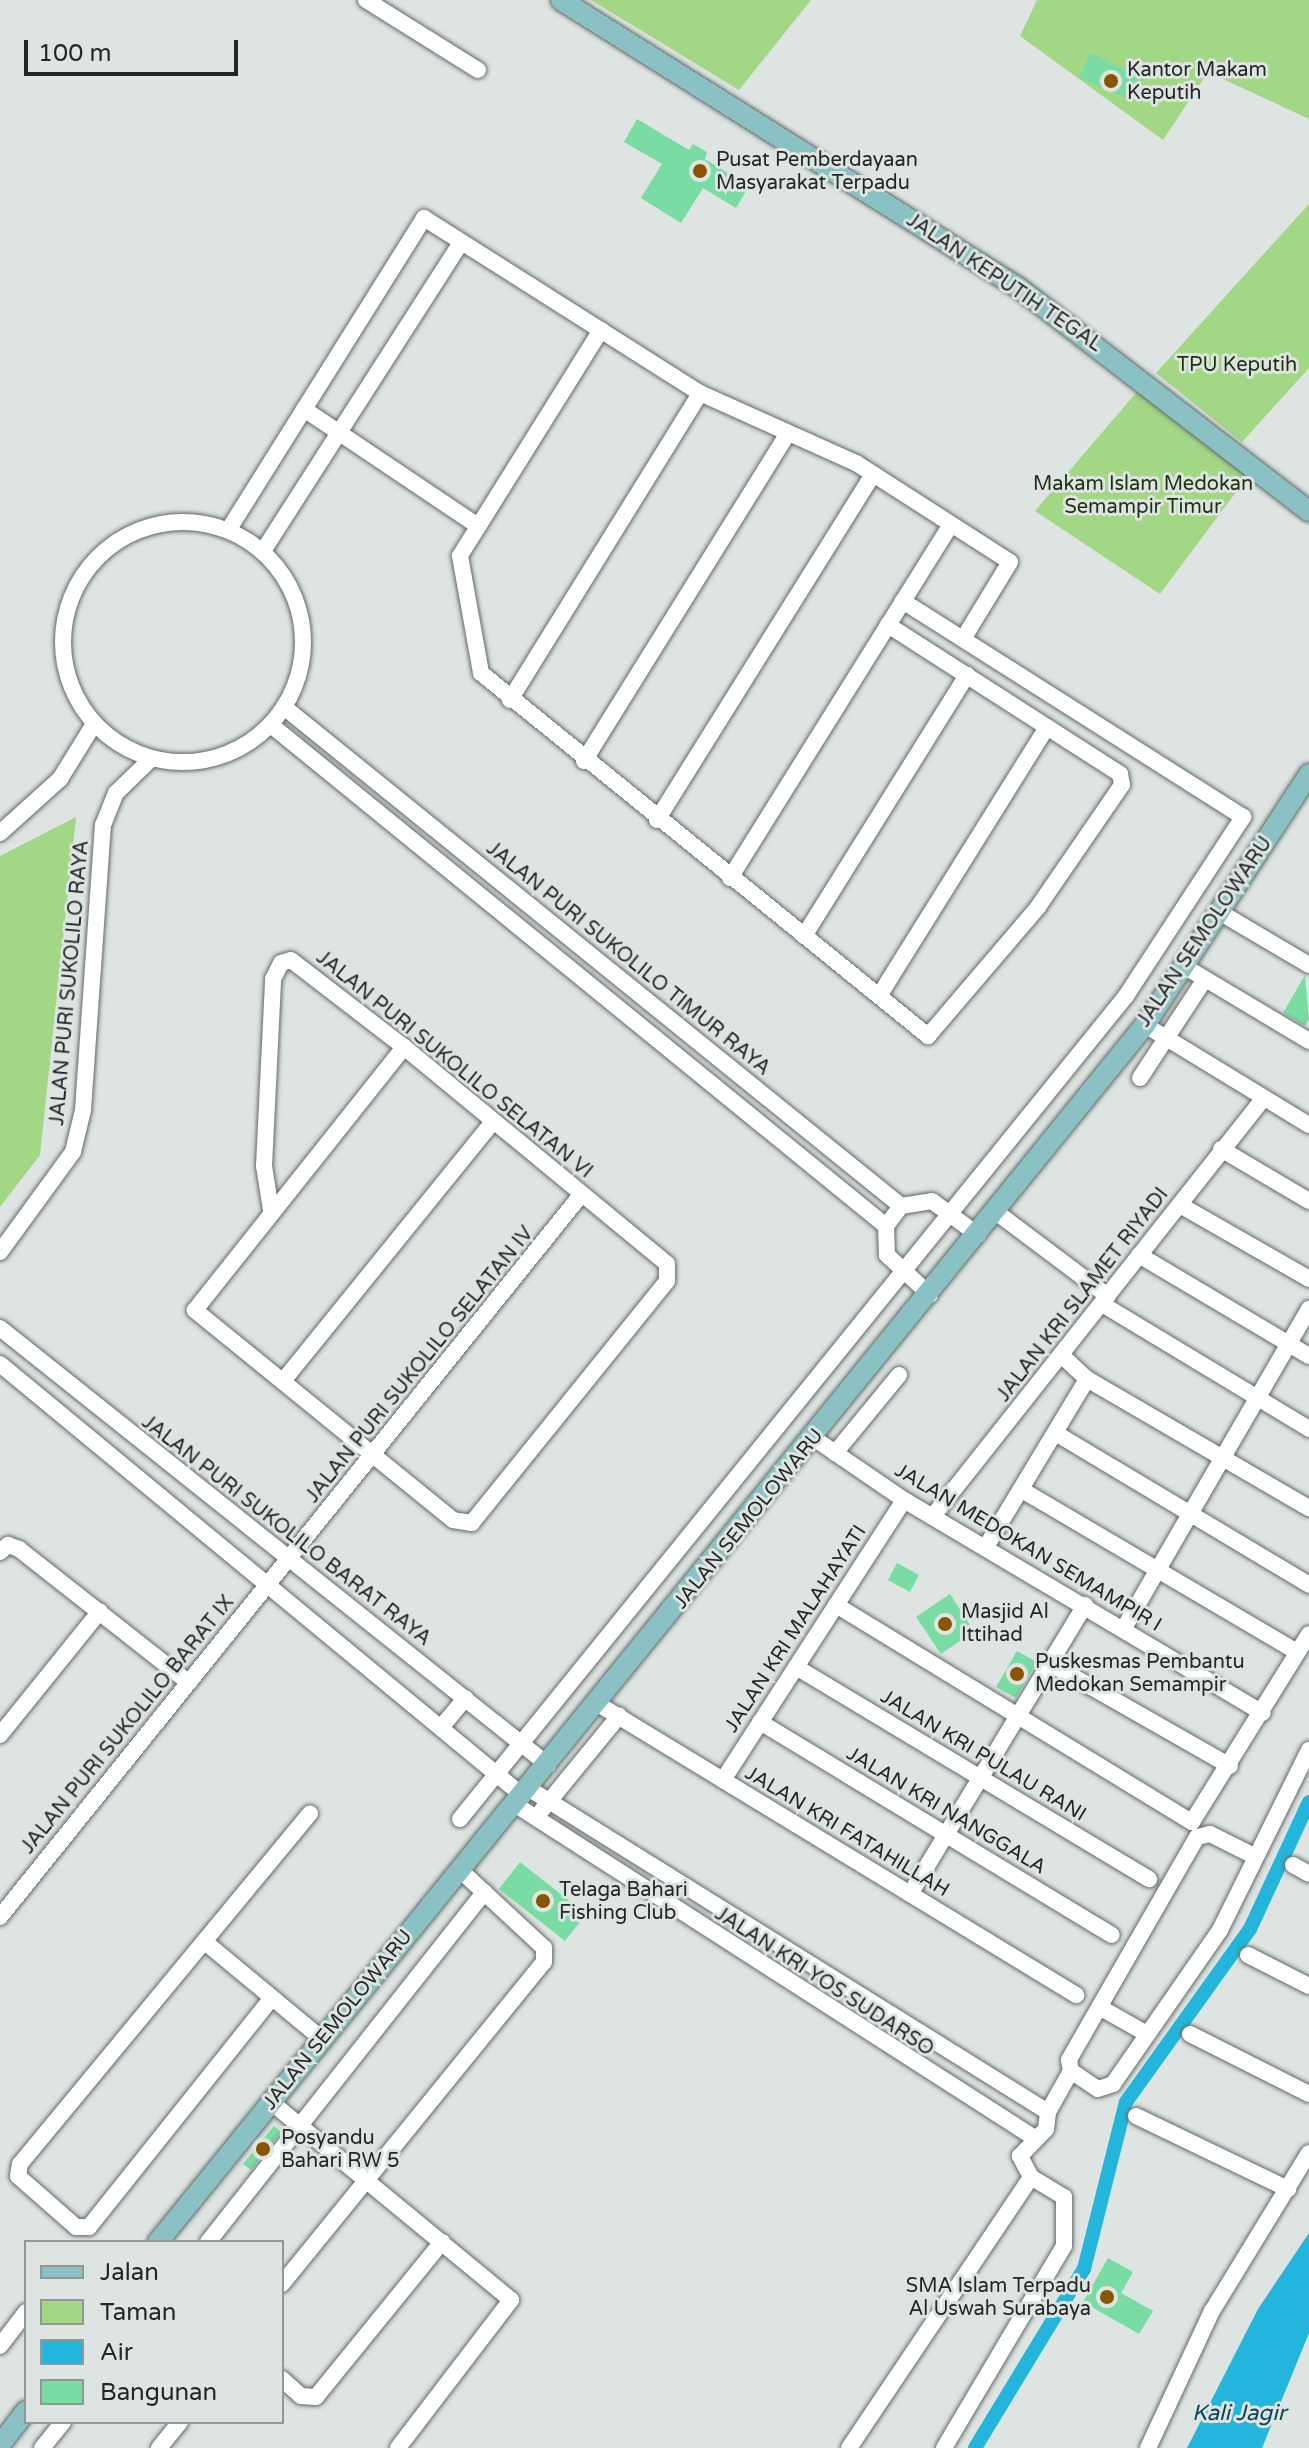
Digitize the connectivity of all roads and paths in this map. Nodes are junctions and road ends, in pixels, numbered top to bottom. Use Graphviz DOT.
graph roads {
  1 [pos="366,0"];
  2 [pos="561,0"];
  3 [pos="478,70"];
  4 [pos="461,242"];
  5 [pos="601,330"];
  6 [pos="700,393"];
  7 [pos="304,409"];
  8 [pos="339,431"];
  9 [pos="788,433"];
  10 [pos="873,474"];
  11 [pos="1309,511"];
  12 [pos="951,525"];
  13 [pos="478,526"];
  14 [pos="229,529"];
  15 [pos="263,551"];
  16 [pos="903,601"];
  17 [pos="888,625"];
  18 [pos="963,639"];
  19 [pos="967,675"];
  20 [pos="510,700"];
  21 [pos="284,707"];
  22 [pos="94,724"];
  23 [pos="271,725"];
  24 [pos="1047,727"];
  25 [pos="151,759"];
  26 [pos="584,761"];
  27 [pos="1309,774"];
  28 [pos="657,820"];
  29 [pos="0,833"];
  30 [pos="730,878"];
  31 [pos="1221,913"];
  32 [pos="804,936"];
  33 [pos="1309,965"];
  34 [pos="1187,968"];
  35 [pos="620,978"];
  36 [pos="1205,979"];
  37 [pos="603,996"];
  38 [pos="879,996"];
  39 [pos="1145,1025"];
  40 [pos="1167,1039"];
  41 [pos="1309,1041"];
  42 [pos="404,1047"];
  43 [pos="1140,1078"];
  44 [pos="1263,1099"];
  45 [pos="493,1122"];
  46 [pos="1309,1125"];
  47 [pos="1221,1149"];
  48 [pos="581,1195"];
  49 [pos="1309,1201"];
  50 [pos="1180,1205"];
  51 [pos="901,1206"];
  52 [pos="271,1210"];
  53 [pos="996,1212"];
  54 [pos="955,1215"];
  55 [pos="886,1226"];
  56 [pos="975,1232"];
  57 [pos="0,1252"];
  58 [pos="1139,1255"];
  59 [pos="907,1275"];
  60 [pos="1309,1279"];
  61 [pos="926,1292"];
  62 [pos="1105,1300"];
  63 [pos="1309,1309"];
  64 [pos="0,1328"];
  65 [pos="1289,1343"];
  66 [pos="1062,1356"];
  67 [pos="1309,1356"];
  68 [pos="35,1358"];
  69 [pos="0,1364"];
  70 [pos="899,1375"];
  71 [pos="19,1378"];
  72 [pos="1087,1379"];
  73 [pos="283,1381"];
  74 [pos="1256,1398"];
  75 [pos="1309,1429"];
  76 [pos="1057,1434"];
  77 [pos="815,1439"];
  78 [pos="835,1453"];
  79 [pos="373,1456"];
  80 [pos="1225,1456"];
  81 [pos="1022,1490"];
  82 [pos="904,1500"];
  83 [pos="1309,1508"];
  84 [pos="1190,1512"];
  85 [pos="933,1516"];
  86 [pos="987,1545"];
  87 [pos="0,1552"];
  88 [pos="289,1560"];
  89 [pos="1157,1568"];
  90 [pos="271,1581"];
  91 [pos="1309,1585"];
  92 [pos="836,1605"];
  93 [pos="1085,1605"];
  94 [pos="100,1611"];
  95 [pos="1124,1628"];
  96 [pos="1309,1634"];
  97 [pos="1297,1652"];
  98 [pos="1051,1664"];
  99 [pos="796,1667"];
  100 [pos="188,1682"];
  101 [pos="466,1698"];
  102 [pos="598,1704"];
  103 [pos="1263,1713"];
  104 [pos="619,1716"];
  105 [pos="1019,1719"];
  106 [pos="760,1722"];
  107 [pos="443,1725"];
  108 [pos="0,1735"];
  109 [pos="1309,1750"];
  110 [pos="535,1753"];
  111 [pos="1230,1766"];
  112 [pos="984,1779"];
  113 [pos="723,1780"];
  114 [pos="514,1788"];
  115 [pos="547,1803"];
  116 [pos="310,1813"];
  117 [pos="460,1819"];
  118 [pos="534,1820"];
  119 [pos="1195,1830"];
  120 [pos="947,1835"];
  121 [pos="1252,1855"];
  122 [pos="1293,1865"];
  123 [pos="461,1871"];
  124 [pos="1309,1874"];
  125 [pos="1149,1879"];
  126 [pos="690,1891"];
  127 [pos="484,1892"];
  128 [pos="910,1894"];
  129 [pos="678,1912"];
  130 [pos="0,1917"];
  131 [pos="1112,1935"];
  132 [pos="205,1942"];
  133 [pos="1248,1955"];
  134 [pos="1309,1986"];
  135 [pos="1076,1995"];
  136 [pos="271,1999"];
  137 [pos="1101,2008"];
  138 [pos="313,2032"];
  139 [pos="920,2034"];
  140 [pos="1147,2034"];
  141 [pos="1190,2034"];
  142 [pos="906,2058"];
  143 [pos="1070,2068"];
  144 [pos="1309,2094"];
  145 [pos="271,2102"];
  146 [pos="1048,2112"];
  147 [pos="1136,2116"];
  148 [pos="301,2126"];
  149 [pos="1033,2137"];
  150 [pos="1309,2153"];
  151 [pos="1031,2177"];
  152 [pos="368,2179"];
  153 [pos="1288,2189"];
  154 [pos="160,2240"];
  155 [pos="210,2240"];
  156 [pos="442,2242"];
  157 [pos="284,2282"];
  158 [pos="24,2315"];
  159 [pos="0,2346"];
  160 [pos="284,2381"];
  161 [pos="24,2414"];
  162 [pos="61,2424"];
  163 [pos="178,2424"];
  164 [pos="0,2445"];
  165 [pos="42,2448"];
  166 [pos="159,2448"];
  167 [pos="398,2448"];
  168 [pos="849,2448"];
  169 [pos="944,2448"];
  170 [pos="1148,2448"];
  1 -- 3 [label="street"];
  2 -- 11 [label="main road, JALAN KEPUTIH TEGAL"];
  4 -- 5 [label="street"];
  4 -- 7 [label="street"];
  4 -- 8 [label="street"];
  5 -- 6 [label="street"];
  5 -- 13 [label="street"];
  6 -- 9 [label="street"];
  6 -- 20 [label="street"];
  7 -- 8 [label="street"];
  7 -- 14 [label="street"];
  8 -- 13 [label="street"];
  8 -- 15 [label="street"];
  9 -- 10 [label="street"];
  9 -- 26 [label="street"];
  10 -- 12 [label="street"];
  10 -- 28 [label="street"];
  12 -- 16 [label="street"];
  12 -- 18 [label="street"];
  13 -- 20 [label="street"];
  14 -- 15 [label="street"];
  14 -- 22 [label="street"];
  15 -- 21 [label="street"];
  16 -- 17 [label="street"];
  16 -- 18 [label="street"];
  17 -- 19 [label="street"];
  17 -- 30 [label="street"];
  18 -- 54 [label="street"];
  19 -- 24 [label="street"];
  19 -- 32 [label="street"];
  20 -- 26 [label="street"];
  21 -- 23 [label="street"];
  21 -- 35 [label="street, JALAN PURI SUKOLILO TIMUR RAYA"];
  22 -- 25 [label="street"];
  22 -- 29 [label="street"];
  23 -- 25 [label="street"];
  23 -- 37 [label="street"];
  24 -- 38 [label="street"];
  24 -- 38 [label="street"];
  25 -- 57 [label="street, JALAN PURI SUKOLILO RAYA"];
  26 -- 28 [label="street"];
  27 -- 31 [label="main road, JALAN SEMOLOWARU"];
  28 -- 30 [label="street"];
  30 -- 32 [label="street"];
  31 -- 33 [label="street"];
  31 -- 34 [label="main road, JALAN SEMOLOWARU"];
  32 -- 38 [label="street"];
  34 -- 36 [label="street"];
  34 -- 39 [label="main road, JALAN SEMOLOWARU"];
  35 -- 37 [label="street"];
  35 -- 51 [label="street, JALAN PURI SUKOLILO TIMUR RAYA"];
  36 -- 40 [label="street"];
  36 -- 41 [label="street"];
  37 -- 55 [label="street"];
  39 -- 40 [label="street"];
  39 -- 53 [label="main road, JALAN SEMOLOWARU"];
  40 -- 43 [label="street"];
  40 -- 44 [label="street"];
  42 -- 45 [label="street, JALAN PURI SUKOLILO SELATAN VI"];
  42 -- 52 [label="street"];
  42 -- 52 [label="street, JALAN PURI SUKOLILO SELATAN VI"];
  44 -- 46 [label="street"];
  44 -- 47 [label="street, JALAN KRI SLAMET RIYADI"];
  45 -- 48 [label="street, JALAN PURI SUKOLILO SELATAN VI"];
  45 -- 73 [label="street"];
  47 -- 49 [label="street"];
  47 -- 50 [label="street, JALAN KRI SLAMET RIYADI"];
  48 -- 79 [label="street, JALAN PURI SUKOLILO SELATAN IV"];
  48 -- 79 [label="street, JALAN PURI SUKOLILO SELATAN VI"];
  50 -- 58 [label="street, JALAN KRI SLAMET RIYADI"];
  50 -- 60 [label="street"];
  51 -- 54 [label="street"];
  51 -- 55 [label="street"];
  52 -- 73 [label="street"];
  53 -- 56 [label="main road, JALAN SEMOLOWARU"];
  53 -- 62 [label="street"];
  54 -- 56 [label="street"];
  54 -- 59 [label="street"];
  55 -- 59 [label="street"];
  56 -- 61 [label="main road, JALAN SEMOLOWARU"];
  58 -- 62 [label="street, JALAN KRI SLAMET RIYADI"];
  58 -- 65 [label="street"];
  59 -- 61 [label="street"];
  59 -- 110 [label="street"];
  61 -- 77 [label="main road, JALAN SEMOLOWARU"];
  62 -- 66 [label="street, JALAN KRI SLAMET RIYADI"];
  62 -- 74 [label="street"];
  63 -- 65 [label="street"];
  64 -- 68 [label="street, JALAN PURI SUKOLILO BARAT RAYA"];
  65 -- 67 [label="street"];
  65 -- 74 [label="street"];
  66 -- 72 [label="street"];
  66 -- 85 [label="street, JALAN KRI SLAMET RIYADI"];
  68 -- 71 [label="street"];
  68 -- 88 [label="street, JALAN PURI SUKOLILO BARAT RAYA"];
  69 -- 71 [label="street"];
  70 -- 78 [label="street"];
  71 -- 90 [label="street"];
  72 -- 76 [label="street"];
  72 -- 80 [label="street"];
  73 -- 79 [label="street"];
  74 -- 75 [label="street"];
  74 -- 80 [label="street"];
  76 -- 81 [label="street"];
  76 -- 84 [label="street"];
  77 -- 78 [label="street, JALAN MEDOKAN SEMAMPIR I"];
  77 -- 102 [label="main road, JALAN SEMOLOWARU"];
  78 -- 82 [label="street, JALAN MEDOKAN SEMAMPIR I"];
  79 -- 88 [label="street, JALAN PURI SUKOLILO SELATAN IV"];
  80 -- 83 [label="street"];
  80 -- 84 [label="street"];
  81 -- 86 [label="street"];
  81 -- 89 [label="street"];
  82 -- 85 [label="street, JALAN MEDOKAN SEMAMPIR I"];
  82 -- 92 [label="street, JALAN KRI MALAHAYATI"];
  84 -- 89 [label="street"];
  84 -- 91 [label="street"];
  85 -- 86 [label="street, JALAN MEDOKAN SEMAMPIR I"];
  86 -- 93 [label="street, JALAN MEDOKAN SEMAMPIR I"];
  87 -- 94 [label="street"];
  88 -- 90 [label="street, JALAN PURI SUKOLILO BARAT IX"];
  88 -- 101 [label="street, JALAN PURI SUKOLILO BARAT RAYA"];
  89 -- 95 [label="street"];
  89 -- 97 [label="street"];
  90 -- 100 [label="street, JALAN PURI SUKOLILO BARAT IX"];
  90 -- 107 [label="street"];
  92 -- 99 [label="street, JALAN KRI MALAHAYATI"];
  92 -- 105 [label="street"];
  93 -- 95 [label="street, JALAN MEDOKAN SEMAMPIR I"];
  93 -- 98 [label="street"];
  94 -- 100 [label="street"];
  94 -- 108 [label="street"];
  95 -- 103 [label="street, JALAN MEDOKAN SEMAMPIR I"];
  96 -- 97 [label="street"];
  97 -- 103 [label="street"];
  98 -- 105 [label="street"];
  98 -- 111 [label="street"];
  99 -- 106 [label="street, JALAN KRI MALAHAYATI"];
  99 -- 112 [label="street, JALAN KRI PULAU RANI"];
  100 -- 130 [label="street, JALAN PURI SUKOLILO BARAT IX"];
  101 -- 107 [label="street"];
  101 -- 110 [label="street, JALAN PURI SUKOLILO BARAT RAYA"];
  102 -- 104 [label="street, JALAN KRI FATAHILLAH"];
  102 -- 110 [label="main road, JALAN SEMOLOWARU"];
  103 -- 111 [label="street"];
  104 -- 113 [label="street, JALAN KRI FATAHILLAH"];
  104 -- 115 [label="street"];
  105 -- 112 [label="street"];
  105 -- 119 [label="street"];
  106 -- 113 [label="street, JALAN KRI MALAHAYATI"];
  106 -- 120 [label="street, JALAN KRI NANGGALA"];
  107 -- 114 [label="street"];
  109 -- 121 [label="street"];
  110 -- 114 [label="main road, JALAN SEMOLOWARU"];
  110 -- 114 [label="street"];
  111 -- 119 [label="street"];
  112 -- 120 [label="street"];
  112 -- 125 [label="street, JALAN KRI PULAU RANI"];
  113 -- 128 [label="street, JALAN KRI FATAHILLAH"];
  114 -- 115 [label="street, JALAN KRI YOS SUDARSO"];
  114 -- 117 [label="street"];
  114 -- 118 [label="street, JALAN KRI YOS SUDARSO"];
  114 -- 123 [label="main road, JALAN SEMOLOWARU"];
  115 -- 118 [label="street"];
  115 -- 126 [label="street, JALAN KRI YOS SUDARSO"];
  116 -- 132 [label="street"];
  118 -- 129 [label="street, JALAN KRI YOS SUDARSO"];
  119 -- 121 [label="street"];
  119 -- 137 [label="street"];
  120 -- 128 [label="street"];
  120 -- 131 [label="street, JALAN KRI NANGGALA"];
  121 -- 140 [label="street"];
  122 -- 124 [label="street"];
  123 -- 127 [label="street"];
  123 -- 138 [label="main road, JALAN SEMOLOWARU"];
  126 -- 129 [label="street"];
  126 -- 139 [label="street, JALAN KRI YOS SUDARSO"];
  127 -- 148 [label="street"];
  127 -- 152 [label="street"];
  128 -- 135 [label="street, JALAN KRI FATAHILLAH"];
  129 -- 142 [label="street, JALAN KRI YOS SUDARSO"];
  132 -- 136 [label="street"];
  132 -- 136 [label="street"];
  133 -- 134 [label="street"];
  136 -- 138 [label="street"];
  137 -- 140 [label="street"];
  137 -- 143 [label="street"];
  138 -- 145 [label="main road, JALAN SEMOLOWARU"];
  139 -- 142 [label="street"];
  139 -- 146 [label="street, JALAN KRI YOS SUDARSO"];
  140 -- 143 [label="street"];
  141 -- 144 [label="street"];
  142 -- 149 [label="street, JALAN KRI YOS SUDARSO"];
  143 -- 146 [label="street"];
  145 -- 148 [label="street"];
  145 -- 154 [label="main road, JALAN SEMOLOWARU"];
  146 -- 149 [label="street"];
  147 -- 153 [label="street"];
  148 -- 152 [label="street"];
  148 -- 155 [label="street"];
  149 -- 151 [label="street"];
  150 -- 153 [label="street"];
  151 -- 168 [label="street"];
  151 -- 169 [label="street"];
  152 -- 156 [label="street"];
  152 -- 157 [label="street"];
  153 -- 170 [label="street"];
  156 -- 160 [label="street"];
  156 -- 167 [label="street"];
  158 -- 159 [label="street"];
  161 -- 164 [label="main road"];
  162 -- 165 [label="street"];
  163 -- 166 [label="street"];
}
